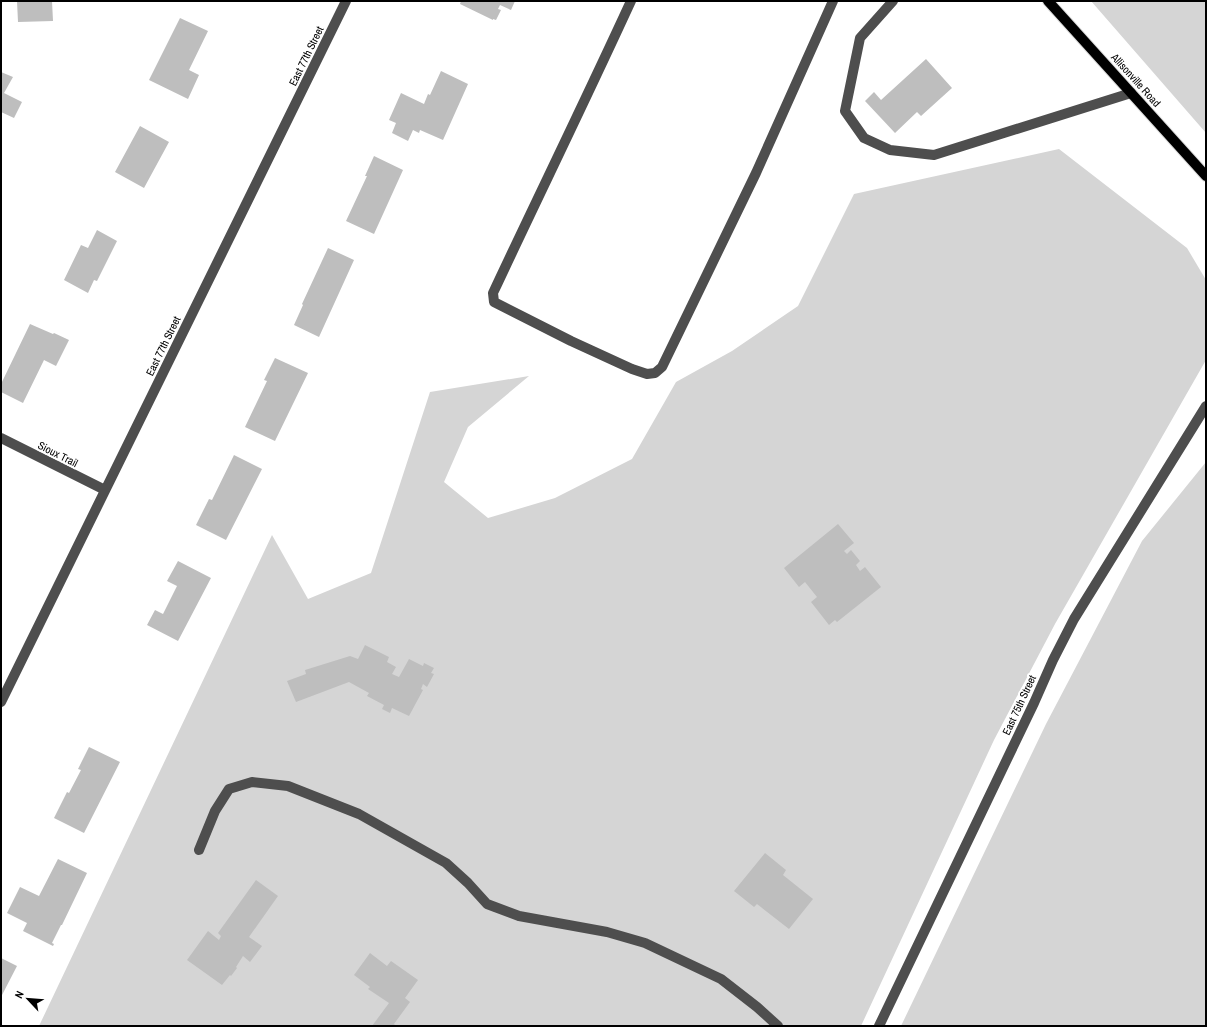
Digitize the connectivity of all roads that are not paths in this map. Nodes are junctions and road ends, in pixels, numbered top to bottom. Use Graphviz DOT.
graph roads {
  1 [pos="346,1"];
  2 [pos="631,1"];
  3 [pos="833,1"];
  4 [pos="893,1"];
  5 [pos="1048,1"];
  6 [pos="1131,93"];
  7 [pos="1206,176"];
  8 [pos="1206,406"];
  9 [pos="1,438"];
  10 [pos="105,490"];
  11 [pos="1,702"];
  12 [pos="199,850"];
  13 [pos="778,1026"];
  14 [pos="879,1026"];
  1 -- 10 [label="street, East 77th Street"];
  2 -- 3 [label="street"];
  4 -- 6 [label="street"];
  5 -- 6 [label="main road, Allisonville Road"];
  6 -- 7 [label="main road, Allisonville Road"];
  8 -- 14 [label="street, East 75th Street"];
  9 -- 10 [label="street, Sioux Trail"];
  10 -- 11 [label="street, East 77th Street"];
  12 -- 13 [label="street"];
}
